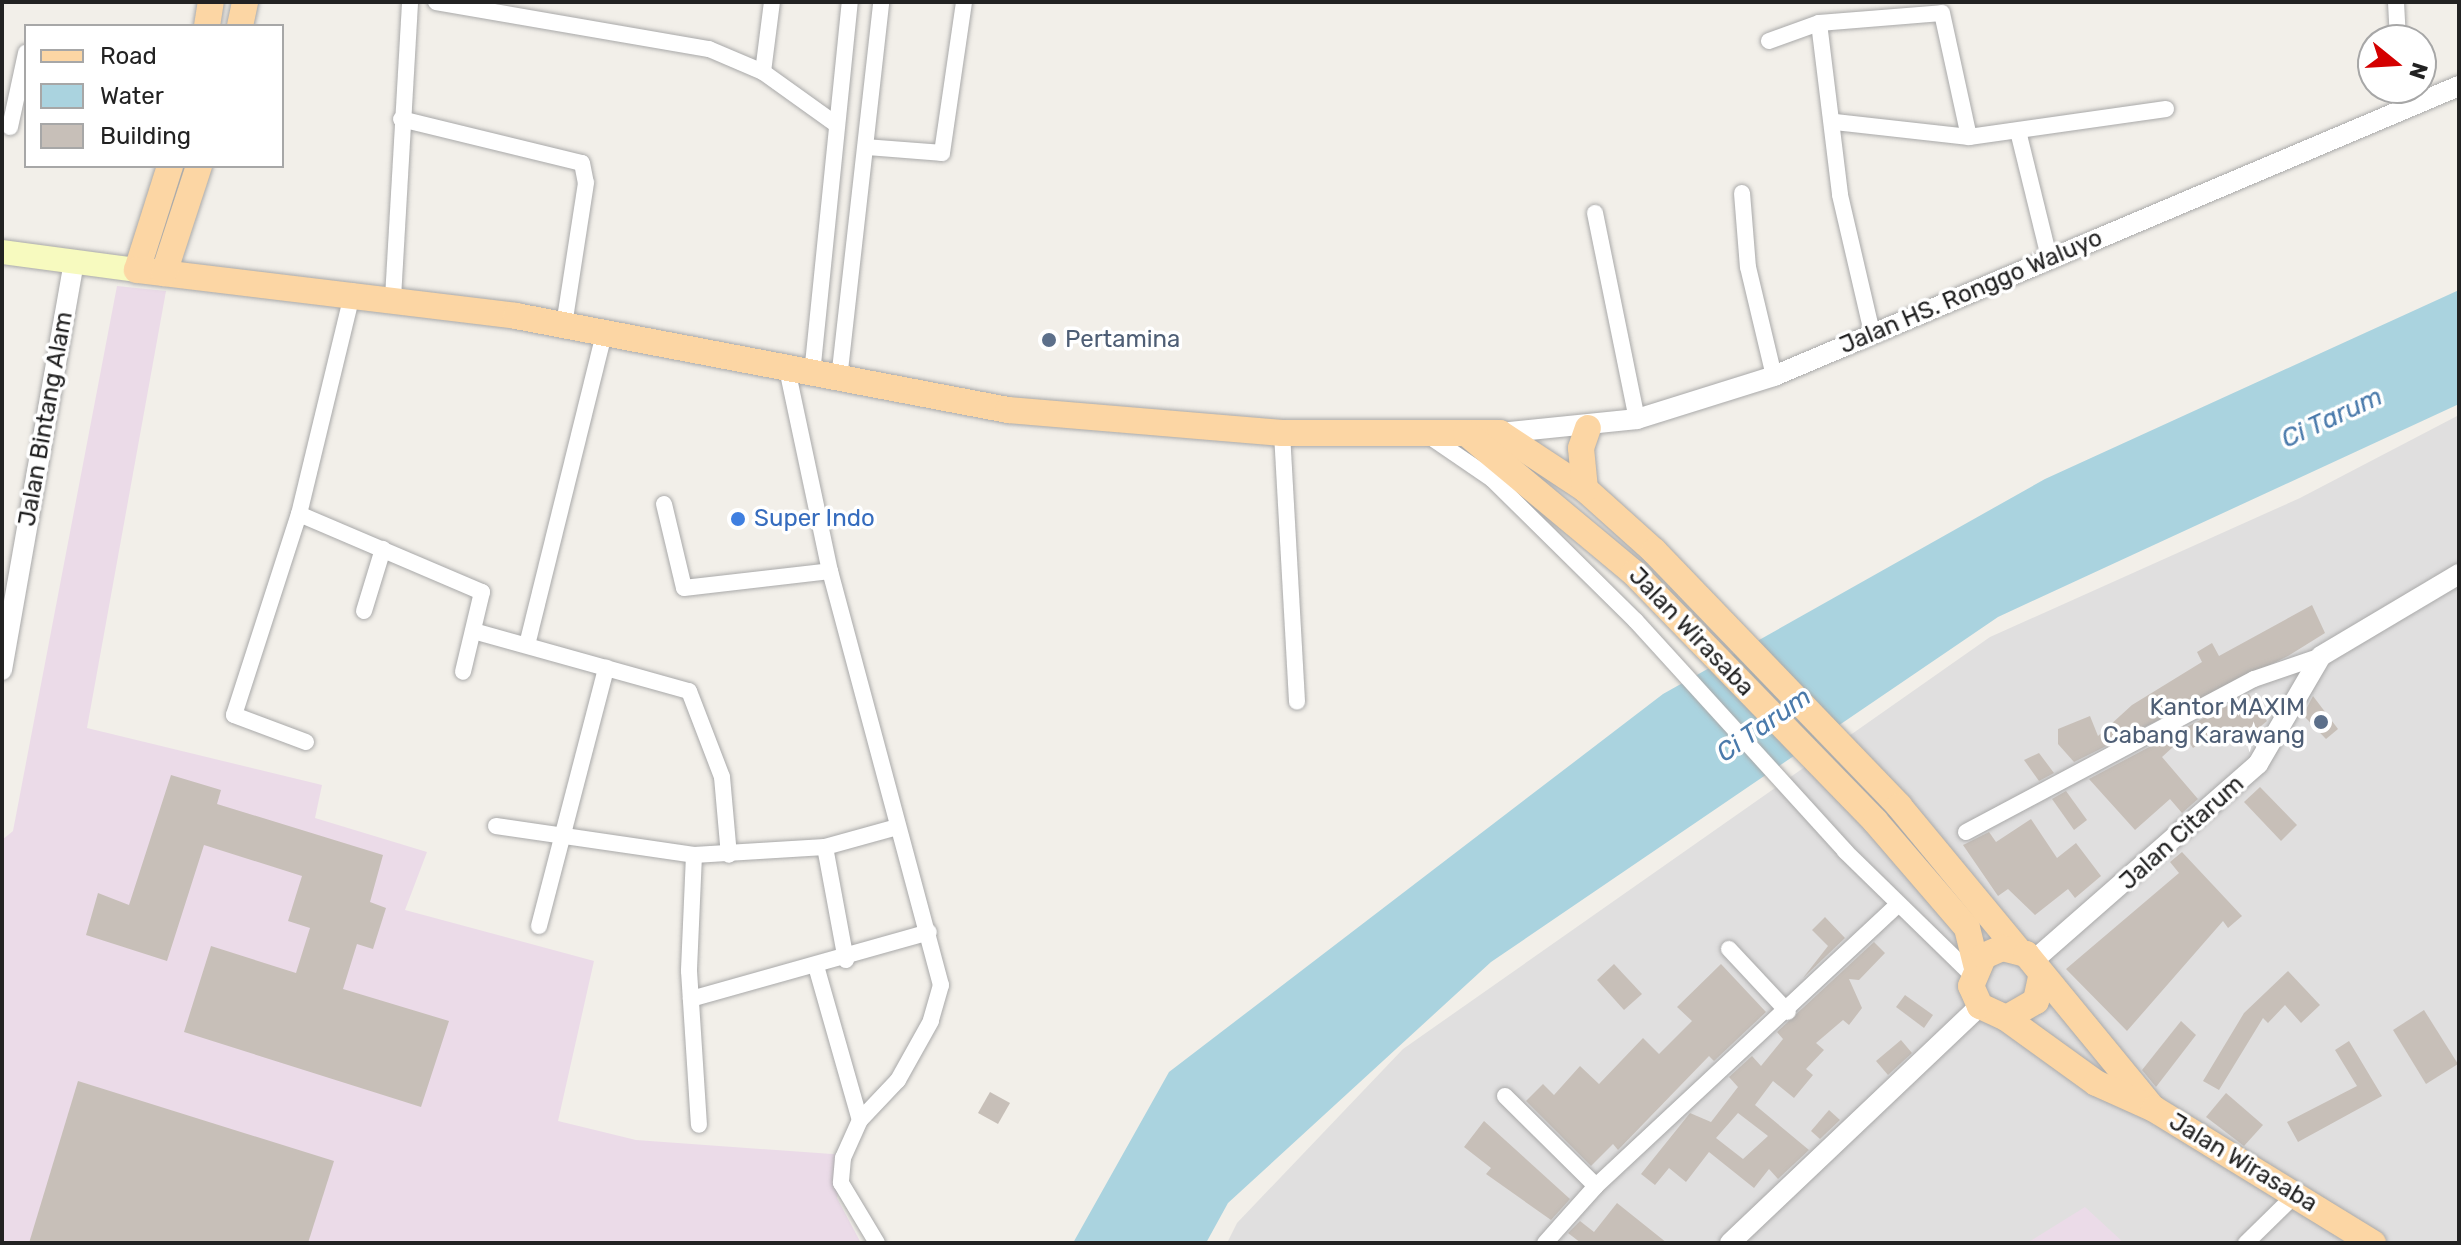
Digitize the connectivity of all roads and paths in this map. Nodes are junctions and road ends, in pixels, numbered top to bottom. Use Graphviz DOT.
graph roads {
  1 [pos="211,2"];
  2 [pos="245,2"];
  3 [pos="410,2"];
  4 [pos="436,2"];
  5 [pos="772,2"];
  6 [pos="850,2"];
  7 [pos="881,2"];
  8 [pos="964,2"];
  9 [pos="2396,2"];
  10 [pos="1896,7"];
  11 [pos="1819,23"];
  12 [pos="207,24"];
  13 [pos="240,24"];
  14 [pos="2397,24"];
  15 [pos="1769,41"];
  16 [pos="24,62"];
  17 [pos="763,72"];
  18 [pos="2459,86"];
  19 [pos="2437,90"];
  20 [pos="2390,104"];
  21 [pos="2166,109"];
  22 [pos="401,119"];
  23 [pos="1835,122"];
  24 [pos="837,125"];
  25 [pos="10,127"];
  26 [pos="2018,131"];
  27 [pos="1969,137"];
  28 [pos="866,147"];
  29 [pos="169,168"];
  30 [pos="198,168"];
  31 [pos="1742,193"];
  32 [pos="1595,213"];
  33 [pos="2,252"];
  34 [pos="2050,261"];
  35 [pos="74,262"];
  36 [pos="137,270"];
  37 [pos="164,273"];
  38 [pos="353,291"];
  39 [pos="393,298"];
  40 [pos="819,302"];
  41 [pos="848,305"];
  42 [pos="564,325"];
  43 [pos="604,333"];
  44 [pos="1872,333"];
  45 [pos="800,371"];
  46 [pos="1774,376"];
  47 [pos="839,379"];
  48 [pos="1637,419"];
  49 [pos="1588,428"];
  50 [pos="1282,433"];
  51 [pos="1425,433"];
  52 [pos="1466,433"];
  53 [pos="1500,433"];
  54 [pos="1585,489"];
  55 [pos="664,504"];
  56 [pos="299,514"];
  57 [pos="383,549"];
  58 [pos="830,571"];
  59 [pos="2459,574"];
  60 [pos="364,611"];
  61 [pos="477,632"];
  62 [pos="527,645"];
  63 [pos="2321,656"];
  64 [pos="606,668"];
  65 [pos="2,670"];
  66 [pos="463,672"];
  67 [pos="1297,702"];
  68 [pos="306,742"];
  69 [pos="496,826"];
  70 [pos="897,827"];
  71 [pos="1966,832"];
  72 [pos="559,835"];
  73 [pos="825,847"];
  74 [pos="694,855"];
  75 [pos="729,855"];
  76 [pos="1898,904"];
  77 [pos="539,926"];
  78 [pos="929,932"];
  79 [pos="1729,949"];
  80 [pos="846,960"];
  81 [pos="2031,963"];
  82 [pos="816,966"];
  83 [pos="1974,970"];
  84 [pos="691,999"];
  85 [pos="1980,1006"];
  86 [pos="1788,1012"];
  87 [pos="2006,1018"];
  88 [pos="1505,1096"];
  89 [pos="2154,1109"];
  90 [pos="860,1120"];
  91 [pos="699,1125"];
  92 [pos="1596,1186"];
  93 [pos="2295,1195"];
  94 [pos="877,1243"];
  95 [pos="1545,1243"];
  96 [pos="1730,1243"];
  97 [pos="2246,1243"];
  98 [pos="2373,1243"];
  1 -- 12 [label="main road"];
  2 -- 13 [label="main road"];
  3 -- 22 [label="street"];
  4 -- 17 [label="street"];
  5 -- 17 [label="street"];
  6 -- 24 [label="street"];
  7 -- 28 [label="street"];
  8 -- 28 [label="street"];
  9 -- 14 [label="street"];
  10 -- 11 [label="street"];
  10 -- 27 [label="street"];
  11 -- 15 [label="street"];
  11 -- 23 [label="street"];
  16 -- 25 [label="street"];
  17 -- 24 [label="street"];
  18 -- 19 [label="street, Jalan HS. Ronggo Waluyo"];
  20 -- 34 [label="street, Jalan HS. Ronggo Waluyo"];
  21 -- 26 [label="street"];
  22 -- 39 [label="street"];
  22 -- 42 [label="street"];
  23 -- 27 [label="street"];
  23 -- 44 [label="street"];
  24 -- 40 [label="street"];
  26 -- 27 [label="street"];
  26 -- 34 [label="street"];
  28 -- 41 [label="street"];
  29 -- 36 [label="main road"];
  30 -- 37 [label="main road"];
  31 -- 46 [label="street"];
  32 -- 48 [label="street"];
  33 -- 35 [label="main road"];
  34 -- 44 [label="street, Jalan HS. Ronggo Waluyo"];
  35 -- 36 [label="main road"];
  35 -- 65 [label="street, Jalan Bintang Alam"];
  36 -- 37 [label="main road, Jalan HS. Ronggo Waluyo"];
  37 -- 38 [label="main road, Jalan HS. Ronggo Waluyo"];
  38 -- 39 [label="main road, Jalan HS. Ronggo Waluyo"];
  38 -- 56 [label="street"];
  39 -- 42 [label="main road, Jalan HS. Ronggo Waluyo"];
  40 -- 41 [label="street"];
  40 -- 45 [label="street"];
  41 -- 47 [label="street"];
  42 -- 43 [label="main road, Jalan HS. Ronggo Waluyo"];
  43 -- 45 [label="main road, Jalan HS. Ronggo Waluyo"];
  43 -- 62 [label="street"];
  44 -- 46 [label="street, Jalan HS. Ronggo Waluyo"];
  45 -- 47 [label="main road, Jalan HS. Ronggo Waluyo"];
  45 -- 58 [label="street"];
  46 -- 48 [label="street, Jalan HS. Ronggo Waluyo"];
  47 -- 50 [label="main road, Jalan HS. Ronggo Waluyo"];
  48 -- 49 [label="street, Jalan HS. Ronggo Waluyo"];
  49 -- 53 [label="street, Jalan HS. Ronggo Waluyo"];
  49 -- 54 [label="main road"];
  50 -- 51 [label="main road, Jalan HS. Ronggo Waluyo"];
  50 -- 67 [label="street"];
  51 -- 52 [label="main road, Jalan HS. Ronggo Waluyo"];
  51 -- 76 [label="street"];
  52 -- 53 [label="main road, Jalan HS. Ronggo Waluyo"];
  52 -- 83 [label="main road, Jalan Wirasaba"];
  53 -- 54 [label="main road, Jalan Wirasaba"];
  54 -- 81 [label="main road, Jalan Wirasaba"];
  55 -- 58 [label="street"];
  56 -- 57 [label="street"];
  56 -- 68 [label="street"];
  57 -- 60 [label="street"];
  57 -- 61 [label="street"];
  58 -- 70 [label="street"];
  59 -- 63 [label="street, Jalan Citarum"];
  61 -- 62 [label="street"];
  61 -- 66 [label="street"];
  62 -- 64 [label="street"];
  63 -- 71 [label="street"];
  63 -- 81 [label="street, Jalan Citarum"];
  64 -- 72 [label="street"];
  64 -- 75 [label="street"];
  69 -- 72 [label="street"];
  70 -- 73 [label="street"];
  70 -- 78 [label="street"];
  72 -- 74 [label="street"];
  72 -- 77 [label="street"];
  73 -- 75 [label="street"];
  73 -- 80 [label="street"];
  74 -- 75 [label="street"];
  74 -- 84 [label="street"];
  76 -- 83 [label="street"];
  76 -- 86 [label="street"];
  78 -- 80 [label="street"];
  78 -- 90 [label="street"];
  79 -- 86 [label="street"];
  80 -- 82 [label="street"];
  81 -- 83 [label="main road"];
  81 -- 87 [label="main road"];
  81 -- 89 [label="main road, Jalan Wirasaba"];
  82 -- 84 [label="street"];
  82 -- 90 [label="street"];
  83 -- 85 [label="main road"];
  84 -- 91 [label="street"];
  85 -- 87 [label="main road"];
  85 -- 96 [label="street"];
  86 -- 92 [label="street"];
  87 -- 89 [label="main road, Jalan Wirasaba"];
  88 -- 92 [label="street"];
  89 -- 93 [label="main road, Jalan Wirasaba"];
  90 -- 94 [label="street"];
  92 -- 95 [label="street"];
  93 -- 97 [label="street"];
  93 -- 98 [label="main road, Jalan Wirasaba"];
}
